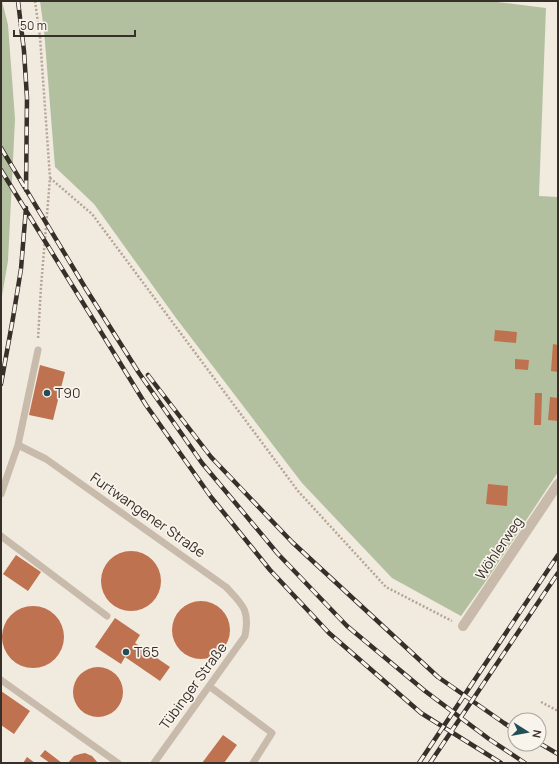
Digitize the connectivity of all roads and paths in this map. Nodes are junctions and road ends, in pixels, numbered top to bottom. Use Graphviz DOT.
graph roads {
  1 [pos="35,1"];
  2 [pos="50,178"];
  3 [pos="38,350"];
  4 [pos="18,445"];
  5 [pos="558,484"];
  6 [pos="1,494"];
  7 [pos="1,536"];
  8 [pos="106,616"];
  9 [pos="248,621"];
  10 [pos="463,626"];
  11 [pos="1,680"];
  12 [pos="209,686"];
  13 [pos="541,702"];
  14 [pos="558,711"];
  15 [pos="118,763"];
  16 [pos="154,763"];
  17 [pos="253,763"];
  1 -- 2 [label="path"];
  2 -- 3 [label="path"];
  2 -- 10 [label="path"];
  3 -- 4 [label="lane"];
  4 -- 6 [label="lane"];
  4 -- 9 [label="lane, Furtwangener Straße"];
  5 -- 10 [label="street, Wöhlerweg"];
  7 -- 8 [label="lane"];
  9 -- 12 [label="lane, Tübinger Straße"];
  11 -- 15 [label="lane"];
  12 -- 16 [label="lane, Tübinger Straße"];
  12 -- 17 [label="lane"];
  13 -- 14 [label="path"];
}
